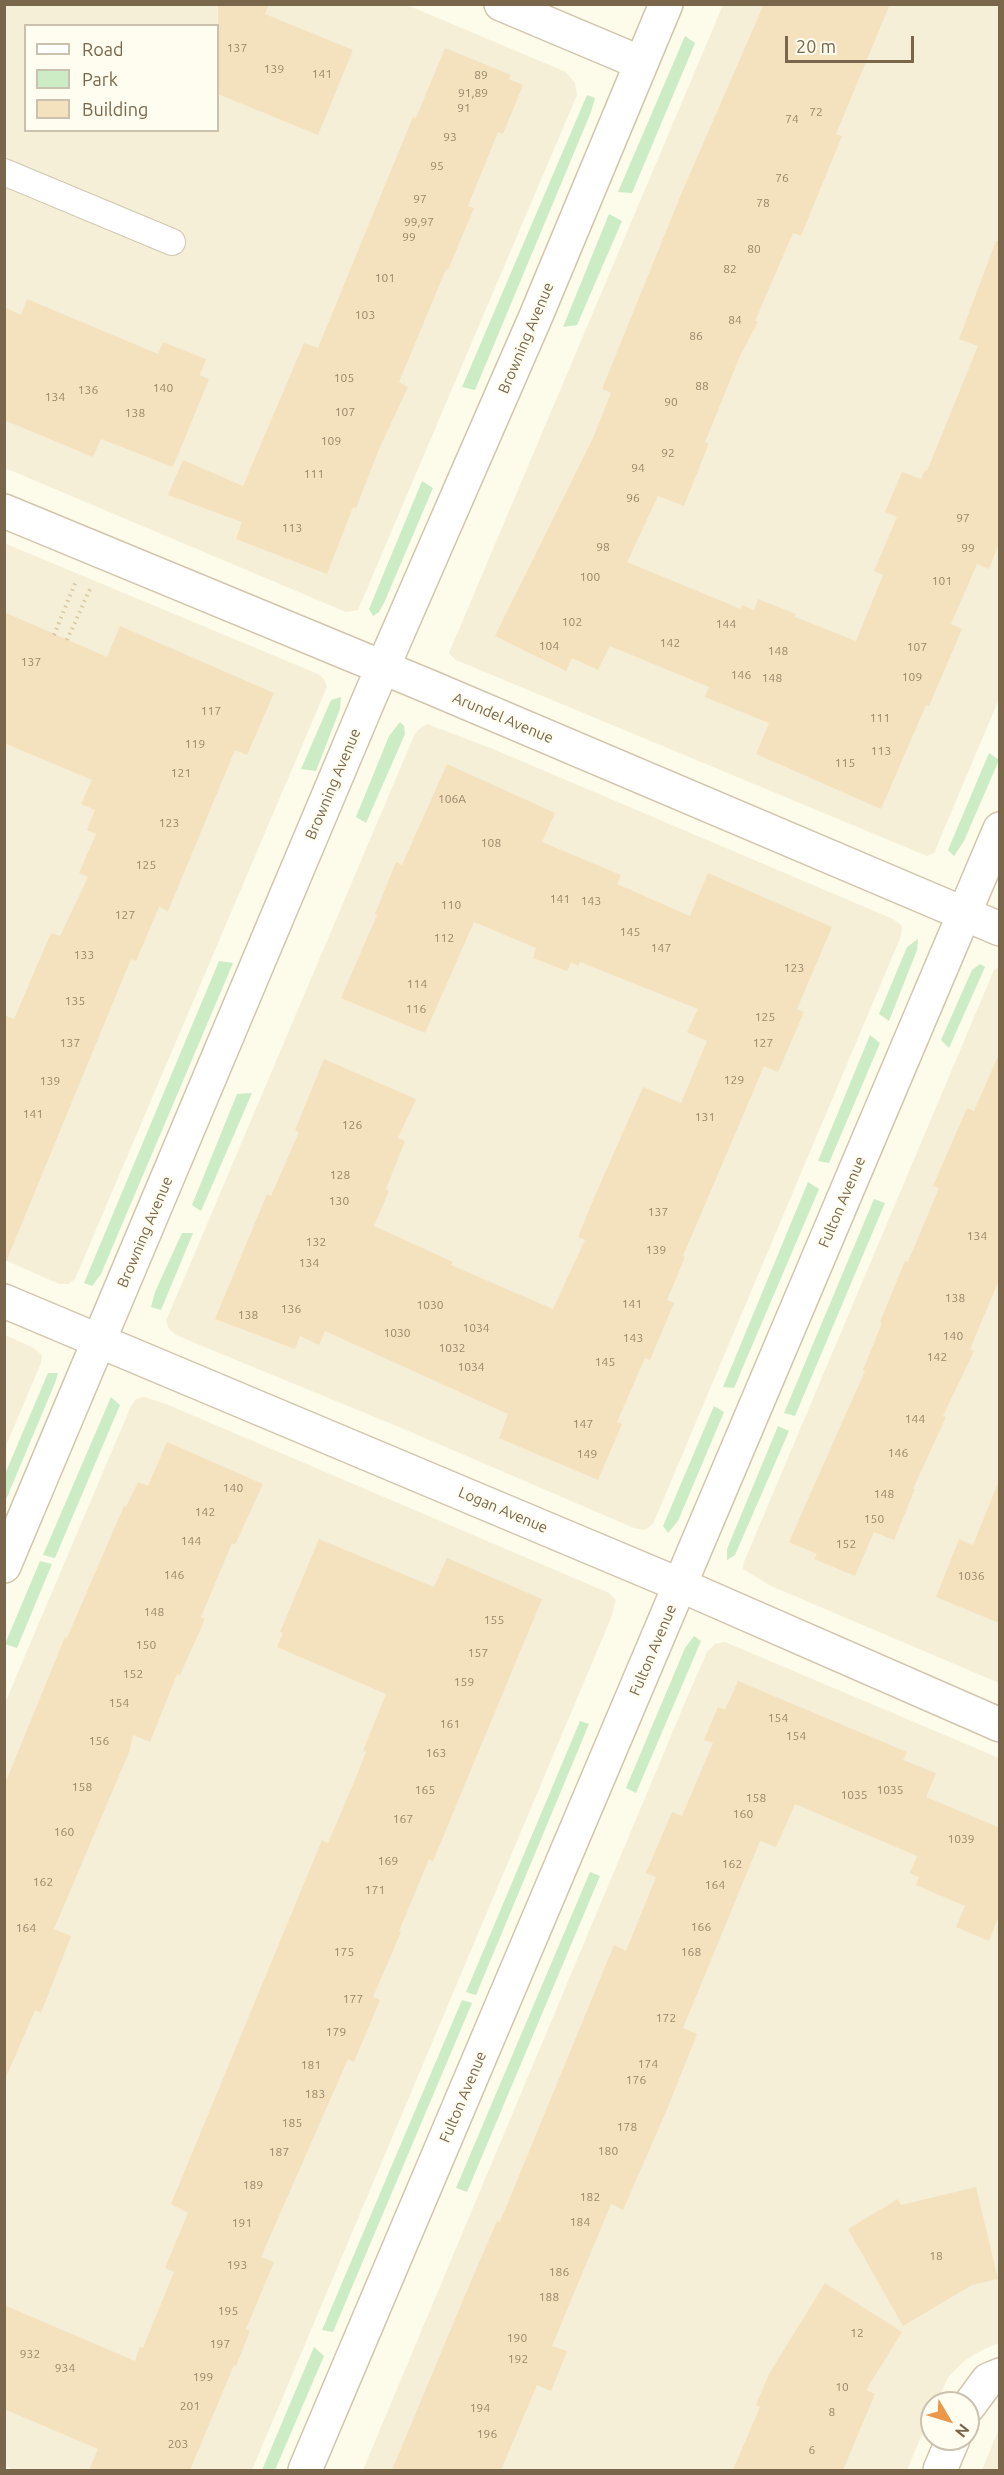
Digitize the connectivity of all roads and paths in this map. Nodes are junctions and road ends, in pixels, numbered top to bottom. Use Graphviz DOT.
graph roads {
  1 [pos="501,4"];
  2 [pos="666,4"];
  3 [pos="641,63"];
  4 [pos="4,172"];
  5 [pos="172,242"];
  6 [pos="4,511"];
  7 [pos="77,580"];
  8 [pos="91,587"];
  9 [pos="54,635"];
  10 [pos="67,640"];
  11 [pos="383,668"];
  12 [pos="999,829"];
  13 [pos="964,913"];
  14 [pos="999,928"];
  15 [pos="4,1301"];
  16 [pos="99,1341"];
  17 [pos="4,1566"];
  18 [pos="680,1585"];
  19 [pos="999,1725"];
  20 [pos="999,2375"];
  21 [pos="980,2391"];
  22 [pos="948,2451"];
  23 [pos="304,2470"];
  24 [pos="940,2470"];
  1 -- 3 [label="street"];
  2 -- 3 [label="street, Browning Avenue"];
  3 -- 11 [label="street, Browning Avenue"];
  4 -- 5 [label="lane"];
  6 -- 11 [label="street, Arundel Avenue"];
  7 -- 9 [label="path"];
  8 -- 10 [label="path"];
  11 -- 13 [label="street, Arundel Avenue"];
  11 -- 16 [label="street, Browning Avenue"];
  12 -- 13 [label="street, Fulton Avenue"];
  13 -- 14 [label="street, Arundel Avenue"];
  13 -- 18 [label="street, Fulton Avenue"];
  15 -- 16 [label="street, Logan Avenue"];
  16 -- 17 [label="street, Browning Avenue"];
  16 -- 18 [label="street, Logan Avenue"];
  18 -- 19 [label="street, Logan Avenue"];
  18 -- 23 [label="street, Fulton Avenue"];
  20 -- 21 [label="street"];
  22 -- 24 [label="street"];
}
